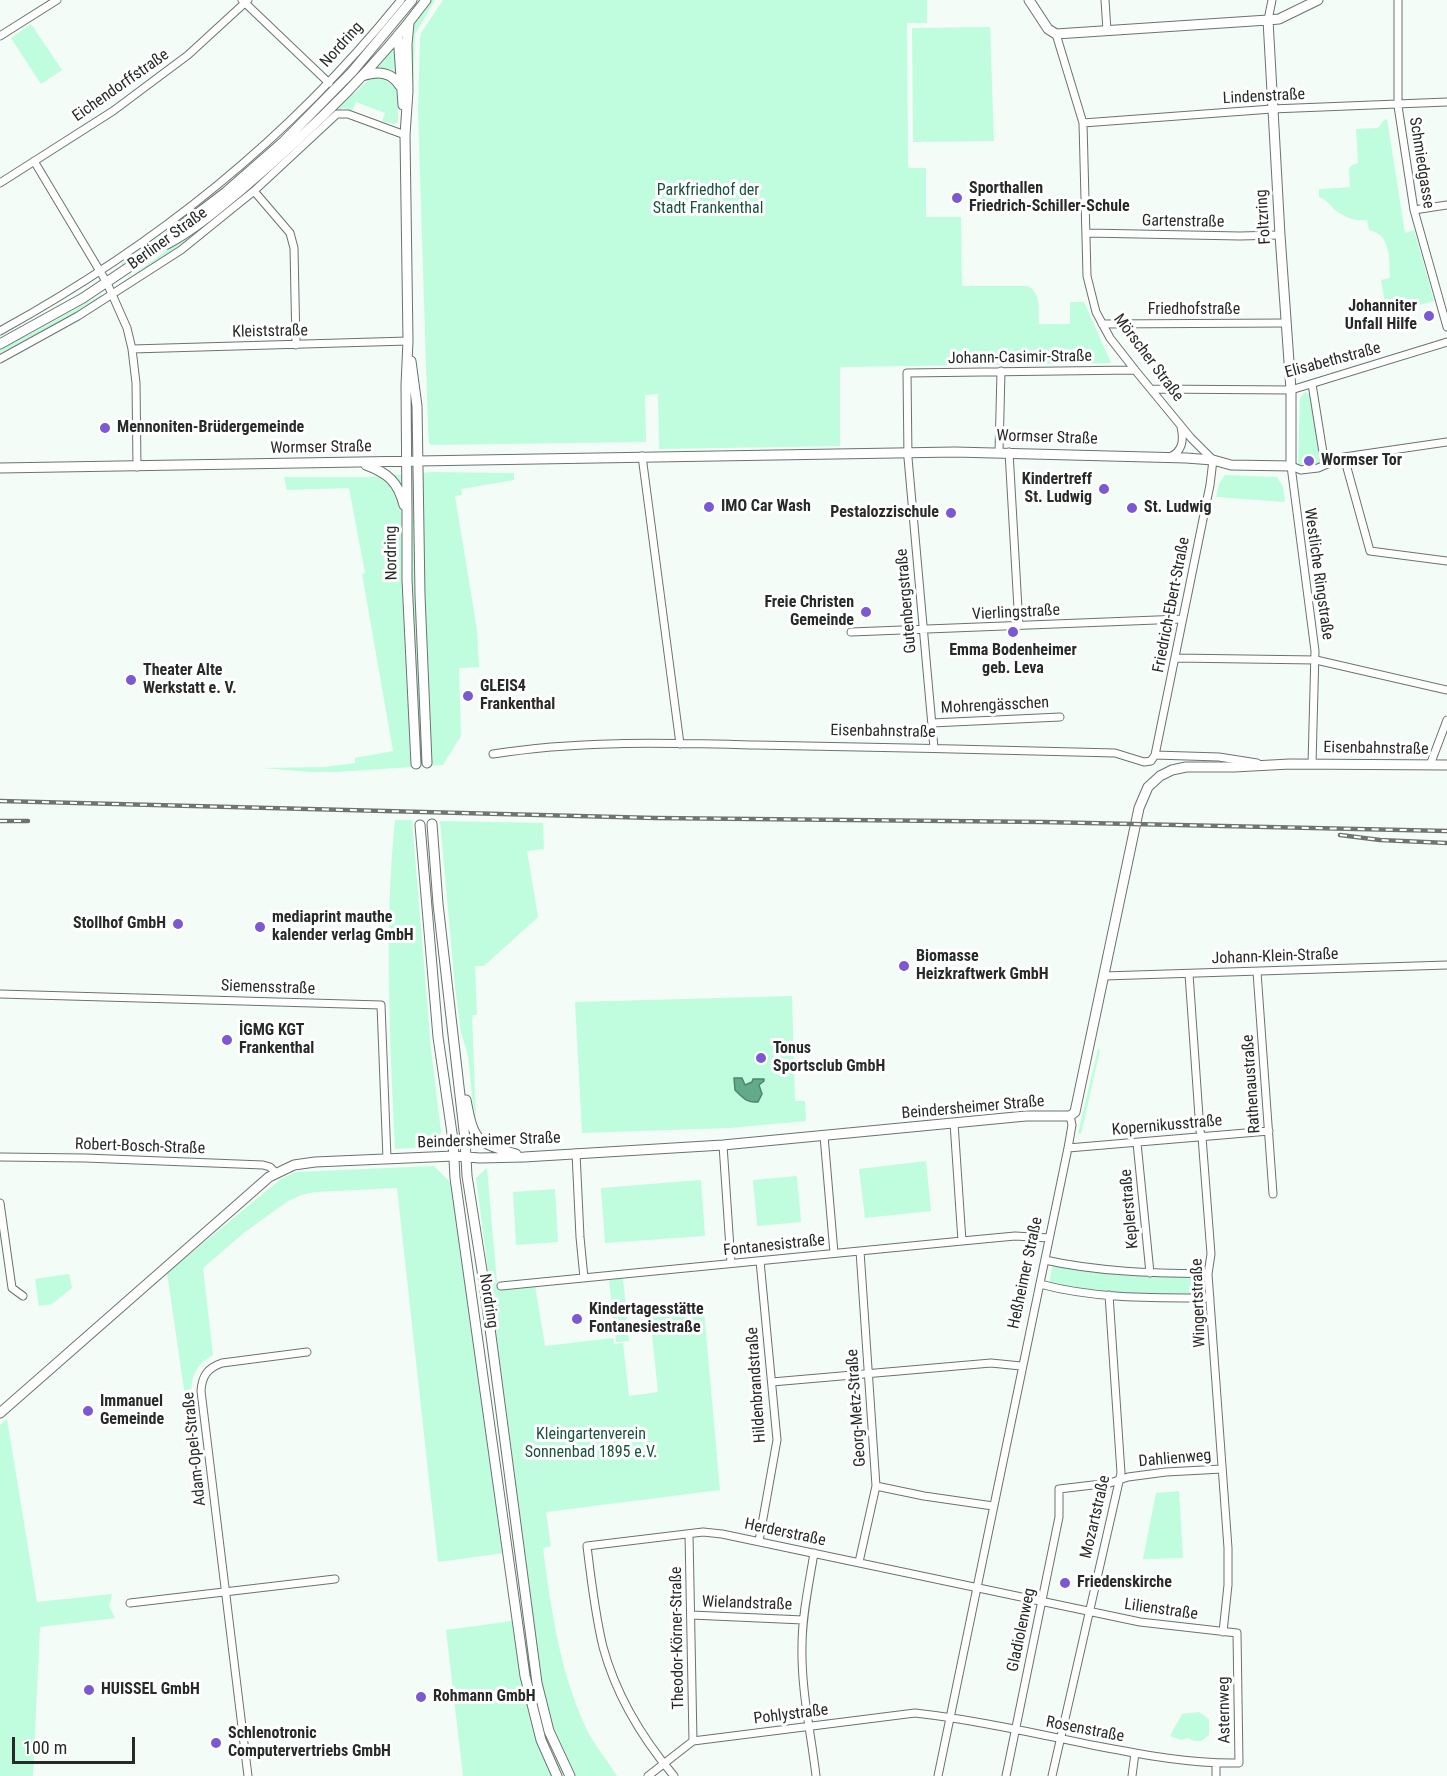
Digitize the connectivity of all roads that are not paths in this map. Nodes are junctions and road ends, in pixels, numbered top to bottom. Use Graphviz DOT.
graph roads {
  1 [pos="57,0"];
  2 [pos="401,0"];
  3 [pos="412,0"];
  4 [pos="426,0"];
  5 [pos="1029,0"];
  6 [pos="1105,0"];
  7 [pos="1272,0"];
  8 [pos="1318,0"];
  9 [pos="1398,0"];
  10 [pos="245,1"];
  11 [pos="402,14"];
  12 [pos="1268,20"];
  13 [pos="409,23"];
  14 [pos="1107,31"];
  15 [pos="1056,34"];
  16 [pos="0,36"];
  17 [pos="398,36"];
  18 [pos="360,77"];
  19 [pos="329,83"];
  20 [pos="400,87"];
  21 [pos="330,95"];
  22 [pos="342,95"];
  23 [pos="1447,102"];
  24 [pos="1398,106"];
  25 [pos="1272,109"];
  26 [pos="405,120"];
  27 [pos="1083,123"];
  28 [pos="405,135"];
  29 [pos="34,161"];
  30 [pos="1,180"];
  31 [pos="254,191"];
  32 [pos="1447,205"];
  33 [pos="1414,210"];
  34 [pos="1087,233"];
  35 [pos="1280,235"];
  36 [pos="159,247"];
  37 [pos="100,272"];
  38 [pos="107,283"];
  39 [pos="113,295"];
  40 [pos="1286,323"];
  41 [pos="1101,324"];
  42 [pos="1447,327"];
  43 [pos="0,331"];
  44 [pos="408,341"];
  45 [pos="1447,342"];
  46 [pos="0,344"];
  47 [pos="296,345"];
  48 [pos="132,349"];
  49 [pos="0,359"];
  50 [pos="1135,370"];
  51 [pos="1001,371"];
  52 [pos="907,372"];
  53 [pos="1311,384"];
  54 [pos="1151,390"];
  55 [pos="1292,390"];
  56 [pos="1180,424"];
  57 [pos="1447,442"];
  58 [pos="907,452"];
  59 [pos="1004,452"];
  60 [pos="642,456"];
  61 [pos="1170,457"];
  62 [pos="1344,458"];
  63 [pos="1213,460"];
  64 [pos="407,461"];
  65 [pos="418,461"];
  66 [pos="360,462"];
  67 [pos="1325,465"];
  68 [pos="1291,466"];
  69 [pos="137,467"];
  70 [pos="0,468"];
  71 [pos="407,513"];
  72 [pos="1447,561"];
  73 [pos="1182,620"];
  74 [pos="1018,626"];
  75 [pos="923,630"];
  76 [pos="851,632"];
  77 [pos="1175,658"];
  78 [pos="1316,660"];
  79 [pos="1447,690"];
  80 [pos="1060,717"];
  81 [pos="1447,720"];
  82 [pos="932,723"];
  83 [pos="680,744"];
  84 [pos="934,747"];
  85 [pos="493,754"];
  86 [pos="1155,755"];
  87 [pos="427,763"];
  88 [pos="416,764"];
  89 [pos="1312,764"];
  90 [pos="1430,765"];
  91 [pos="1447,765"];
  92 [pos="1268,766"];
  93 [pos="1153,782"];
  94 [pos="432,824"];
  95 [pos="420,825"];
  96 [pos="1447,965"];
  97 [pos="1257,972"];
  98 [pos="1189,974"];
  99 [pos="1104,976"];
  100 [pos="0,994"];
  101 [pos="452,1027"];
  102 [pos="1070,1116"];
  103 [pos="954,1124"];
  104 [pos="1269,1131"];
  105 [pos="824,1136"];
  106 [pos="1202,1137"];
  107 [pos="1137,1143"];
  108 [pos="723,1145"];
  109 [pos="1068,1148"];
  110 [pos="576,1153"];
  111 [pos="454,1156"];
  112 [pos="0,1157"];
  113 [pos="466,1157"];
  114 [pos="524,1157"];
  115 [pos="387,1160"];
  116 [pos="276,1173"];
  117 [pos="1274,1194"];
  118 [pos="0,1203"];
  119 [pos="1049,1238"];
  120 [pos="962,1241"];
  121 [pos="860,1251"];
  122 [pos="834,1253"];
  123 [pos="1045,1260"];
  124 [pos="760,1261"];
  125 [pos="731,1263"];
  126 [pos="1150,1273"];
  127 [pos="1208,1274"];
  128 [pos="584,1278"];
  129 [pos="1040,1284"];
  130 [pos="501,1286"];
  131 [pos="1109,1295"];
  132 [pos="23,1296"];
  133 [pos="1210,1298"];
  134 [pos="307,1352"];
  135 [pos="1021,1366"];
  136 [pos="868,1373"];
  137 [pos="772,1382"];
  138 [pos="0,1413"];
  139 [pos="1222,1468"];
  140 [pos="1119,1481"];
  141 [pos="876,1486"];
  142 [pos="1059,1489"];
  143 [pos="993,1506"];
  144 [pos="689,1534"];
  145 [pos="759,1541"];
  146 [pos="814,1553"];
  147 [pos="860,1562"];
  148 [pos="335,1580"];
  149 [pos="976,1587"];
  150 [pos="226,1592"];
  151 [pos="1042,1602"];
  152 [pos="130,1603"];
  153 [pos="1088,1611"];
  154 [pos="691,1616"];
  155 [pos="803,1620"];
  156 [pos="1223,1632"];
  157 [pos="1237,1633"];
  158 [pos="950,1717"];
  159 [pos="809,1727"];
  160 [pos="1016,1730"];
  161 [pos="1060,1739"];
  162 [pos="693,1742"];
  163 [pos="1135,1753"];
  164 [pos="664,1763"];
  165 [pos="1216,1764"];
  166 [pos="248,1776"];
  167 [pos="557,1776"];
  168 [pos="570,1776"];
  169 [pos="648,1776"];
  170 [pos="674,1776"];
  171 [pos="816,1776"];
  172 [pos="938,1776"];
  173 [pos="1006,1776"];
  174 [pos="1052,1776"];
  175 [pos="1132,1776"];
  176 [pos="1215,1776"];
  1 -- 16 [label="street"];
  2 -- 19 [label="street, Nordring"];
  3 -- 11 [label="main road, Nordring"];
  4 -- 13 [label="main road, Nordring"];
  5 -- 15 [label="main road, Mörscher Straße"];
  6 -- 14 [label="street"];
  7 -- 12 [label="street"];
  8 -- 12 [label="main road"];
  9 -- 24 [label="street, Schmiedgasse"];
  10 -- 19 [label="street"];
  10 -- 29 [label="street, Eichendorffstraße"];
  11 -- 17 [label="main road, Nordring"];
  11 -- 21 [label="main road, Nordring"];
  12 -- 14 [label="main road"];
  12 -- 25 [label="main road, Foltzring"];
  13 -- 17 [label="main road, Nordring"];
  13 -- 26 [label="main road, Nordring"];
  14 -- 15 [label="main road"];
  15 -- 27 [label="street, Mörscher Straße"];
  17 -- 18 [label="main road, Nordring"];
  17 -- 20 [label="main road, Nordring"];
  18 -- 20 [label="main road"];
  18 -- 22 [label="main road, Nordring"];
  19 -- 37 [label="street, Berliner Straße"];
  20 -- 26 [label="main road, Nordring"];
  21 -- 36 [label="main road, Berliner Straße"];
  22 -- 36 [label="main road, Berliner Straße"];
  23 -- 24 [label="street, Lindenstraße"];
  24 -- 25 [label="street, Lindenstraße"];
  24 -- 33 [label="street, Schmiedgasse"];
  25 -- 27 [label="street, Lindenstraße"];
  25 -- 35 [label="main road, Foltzring"];
  26 -- 28 [label="main road, Nordring"];
  27 -- 34 [label="street, Mörscher Straße"];
  28 -- 31 [label="street, Berliner Straße"];
  28 -- 44 [label="main road, Nordring"];
  29 -- 30 [label="street, Eichendorffstraße"];
  29 -- 37 [label="street"];
  31 -- 39 [label="street, Berliner Straße"];
  31 -- 47 [label="street"];
  32 -- 33 [label="street"];
  33 -- 42 [label="street, Schmiedgasse"];
  34 -- 35 [label="street, Gartenstraße"];
  34 -- 41 [label="street, Mörscher Straße"];
  35 -- 40 [label="main road, Foltzring"];
  36 -- 38 [label="main road, Berliner Straße"];
  37 -- 38 [label="street"];
  37 -- 43 [label="street, Berliner Straße"];
  38 -- 39 [label="street"];
  38 -- 46 [label="main road, Berliner Straße"];
  39 -- 48 [label="street"];
  39 -- 49 [label="street, Berliner Straße"];
  40 -- 41 [label="street, Friedhofstraße"];
  40 -- 55 [label="main road, Foltzring"];
  41 -- 50 [label="street, Mörscher Straße"];
  44 -- 47 [label="street, Kleiststraße"];
  44 -- 64 [label="main road, Nordring"];
  44 -- 65 [label="main road, Nordring"];
  45 -- 53 [label="street, Elisabethstraße"];
  47 -- 48 [label="street, Kleiststraße"];
  48 -- 69 [label="street"];
  50 -- 51 [label="street, Johann-Casimir-Straße"];
  50 -- 54 [label="street, Mörscher Straße"];
  51 -- 52 [label="street, Johann-Casimir-Straße"];
  51 -- 59 [label="street"];
  52 -- 58 [label="street, Gutenbergstraße"];
  53 -- 55 [label="street, Elisabethstraße"];
  53 -- 67 [label="street"];
  54 -- 55 [label="street, Elisabethstraße"];
  54 -- 56 [label="street, Mörscher Straße"];
  55 -- 68 [label="main road, Foltzring"];
  56 -- 61 [label="street, Mörscher Straße"];
  56 -- 63 [label="street, Mörscher Straße"];
  57 -- 62 [label="street, Wormser Straße"];
  58 -- 59 [label="main road, Wormser Straße"];
  58 -- 60 [label="main road, Wormser Straße"];
  58 -- 75 [label="street, Gutenbergstraße"];
  59 -- 61 [label="main road, Wormser Straße"];
  59 -- 74 [label="street"];
  60 -- 65 [label="main road, Wormser Straße"];
  60 -- 83 [label="street"];
  61 -- 63 [label="main road, Wormser Straße"];
  62 -- 67 [label="street, Wormser Straße"];
  62 -- 72 [label="street"];
  63 -- 68 [label="main road, Wormser Straße"];
  63 -- 73 [label="street, Friedrich-Ebert-Straße"];
  64 -- 65 [label="main road, Wormser Straße"];
  64 -- 66 [label="main road, Wormser Straße"];
  64 -- 71 [label="main road, Nordring"];
  65 -- 87 [label="main road, Nordring"];
  66 -- 69 [label="main road, Wormser Straße"];
  66 -- 71 [label="main road"];
  67 -- 68 [label="street, Wormser Straße"];
  68 -- 78 [label="street, Westliche Ringstraße"];
  69 -- 70 [label="main road, Wormser Straße"];
  71 -- 88 [label="main road, Nordring"];
  73 -- 74 [label="street, Vierlingstraße"];
  73 -- 77 [label="street, Friedrich-Ebert-Straße"];
  74 -- 75 [label="street, Vierlingstraße"];
  75 -- 76 [label="street, Vierlingstraße"];
  75 -- 82 [label="street, Gutenbergstraße"];
  77 -- 78 [label="street"];
  77 -- 86 [label="street, Friedrich-Ebert-Straße"];
  78 -- 79 [label="street, Westliche Ringstraße"];
  78 -- 89 [label="street"];
  80 -- 82 [label="street, Mohrengässchen"];
  81 -- 90 [label="street"];
  82 -- 84 [label="street, Gutenbergstraße"];
  83 -- 84 [label="street, Eisenbahnstraße"];
  83 -- 85 [label="street, Eisenbahnstraße"];
  84 -- 86 [label="street, Eisenbahnstraße"];
  86 -- 92 [label="street, Eisenbahnstraße"];
  89 -- 90 [label="main road, Eisenbahnstraße"];
  89 -- 92 [label="main road, Eisenbahnstraße"];
  90 -- 91 [label="main road, Eisenbahnstraße"];
  92 -- 93 [label="main road, Eisenbahnstraße"];
  93 -- 99 [label="main road, Heßheimer Straße"];
  94 -- 101 [label="main road, Nordring"];
  95 -- 111 [label="main road, Nordring"];
  96 -- 97 [label="street, Johann-Klein-Straße"];
  97 -- 98 [label="street, Johann-Klein-Straße"];
  97 -- 104 [label="street, Rathenaustraße"];
  98 -- 99 [label="street, Johann-Klein-Straße"];
  98 -- 106 [label="street, Wingertstraße"];
  99 -- 102 [label="main road, Heßheimer Straße"];
  100 -- 115 [label="street, Siemensstraße"];
  101 -- 113 [label="main road, Nordring"];
  101 -- 114 [label="main road, Nordring"];
  102 -- 103 [label="main road, Beindersheimer Straße"];
  102 -- 109 [label="street, Heßheimer Straße"];
  103 -- 105 [label="main road, Beindersheimer Straße"];
  103 -- 120 [label="street"];
  104 -- 106 [label="street, Kopernikusstraße"];
  104 -- 117 [label="street, Rathenaustraße"];
  105 -- 108 [label="main road, Beindersheimer Straße"];
  105 -- 122 [label="street"];
  106 -- 107 [label="street, Kopernikusstraße"];
  106 -- 127 [label="street, Wingertstraße"];
  107 -- 109 [label="street, Kopernikusstraße"];
  107 -- 126 [label="street, Keplerstraße"];
  108 -- 110 [label="main road, Beindersheimer Straße"];
  108 -- 125 [label="street"];
  109 -- 119 [label="street, Heßheimer Straße"];
  110 -- 114 [label="main road, Beindersheimer Straße"];
  110 -- 128 [label="street"];
  111 -- 113 [label="main road, Beindersheimer Straße"];
  111 -- 115 [label="main road, Beindersheimer Straße"];
  111 -- 167 [label="main road, Nordring"];
  112 -- 116 [label="street, Robert-Bosch-Straße"];
  113 -- 114 [label="main road, Beindersheimer Straße"];
  113 -- 168 [label="main road, Nordring"];
  115 -- 116 [label="main road, Beindersheimer Straße"];
  116 -- 138 [label="main road, Beindersheimer Straße"];
  118 -- 132 [label="street"];
  119 -- 120 [label="street, Fontanesistraße"];
  119 -- 123 [label="street, Heßheimer Straße"];
  120 -- 121 [label="street, Fontanesistraße"];
  121 -- 122 [label="street, Fontanesistraße"];
  121 -- 136 [label="street, Georg-Metz-Straße"];
  122 -- 124 [label="street, Fontanesistraße"];
  123 -- 126 [label="street"];
  123 -- 129 [label="street, Heßheimer Straße"];
  124 -- 125 [label="street, Fontanesistraße"];
  124 -- 137 [label="street, Hildenbrandstraße"];
  125 -- 128 [label="street, Fontanesistraße"];
  126 -- 127 [label="street"];
  127 -- 133 [label="street, Wingertstraße"];
  128 -- 130 [label="street, Fontanesistraße"];
  129 -- 131 [label="street"];
  129 -- 135 [label="street, Heßheimer Straße"];
  131 -- 133 [label="street"];
  131 -- 140 [label="street, Mozartstraße"];
  133 -- 139 [label="street, Wingertstraße"];
  134 -- 150 [label="street, Adam-Opel-Straße"];
  135 -- 136 [label="street"];
  135 -- 143 [label="street, Heßheimer Straße"];
  136 -- 137 [label="street"];
  136 -- 141 [label="street, Georg-Metz-Straße"];
  137 -- 145 [label="street, Hildenbrandstraße"];
  139 -- 140 [label="street, Dahlienweg"];
  139 -- 156 [label="street, Wingertstraße"];
  140 -- 142 [label="street, Dahlienweg"];
  140 -- 153 [label="street, Mozartstraße"];
  141 -- 143 [label="street"];
  141 -- 147 [label="street, Georg-Metz-Straße"];
  142 -- 151 [label="street, Gladiolenweg"];
  143 -- 149 [label="street, Heßheimer Straße"];
  144 -- 145 [label="street, Herderstraße"];
  144 -- 154 [label="street, Theodor-Körner-Straße"];
  144 -- 164 [label="street, Herderstraße"];
  145 -- 146 [label="street, Herderstraße"];
  146 -- 147 [label="street, Herderstraße"];
  146 -- 155 [label="street"];
  147 -- 149 [label="street, Herderstraße"];
  148 -- 150 [label="street"];
  149 -- 151 [label="street, Lilienstraße"];
  149 -- 158 [label="street, Heßheimer Straße"];
  150 -- 152 [label="street"];
  150 -- 166 [label="street, Adam-Opel-Straße"];
  151 -- 153 [label="street, Lilienstraße"];
  151 -- 160 [label="street, Gladiolenweg"];
  153 -- 156 [label="street, Lilienstraße"];
  153 -- 161 [label="street, Mozartstraße"];
  154 -- 155 [label="street, Wielandstraße"];
  154 -- 162 [label="street, Theodor-Körner-Straße"];
  155 -- 159 [label="street"];
  156 -- 157 [label="street, Lilienstraße"];
  157 -- 165 [label="street, Asternweg"];
  158 -- 159 [label="street, Pohlystraße"];
  158 -- 160 [label="street, Rosenstraße"];
  158 -- 172 [label="street, Heßheimer Straße"];
  159 -- 162 [label="street, Pohlystraße"];
  159 -- 171 [label="street"];
  160 -- 161 [label="street, Rosenstraße"];
  160 -- 173 [label="street, Gladiolenweg"];
  161 -- 163 [label="street, Rosenstraße"];
  161 -- 174 [label="street, Mozartstraße"];
  162 -- 164 [label="street, Pohlystraße"];
  163 -- 165 [label="street, Rosenstraße"];
  163 -- 175 [label="street"];
  164 -- 169 [label="street, Pohlystraße"];
  164 -- 170 [label="street"];
  165 -- 176 [label="street"];
}
